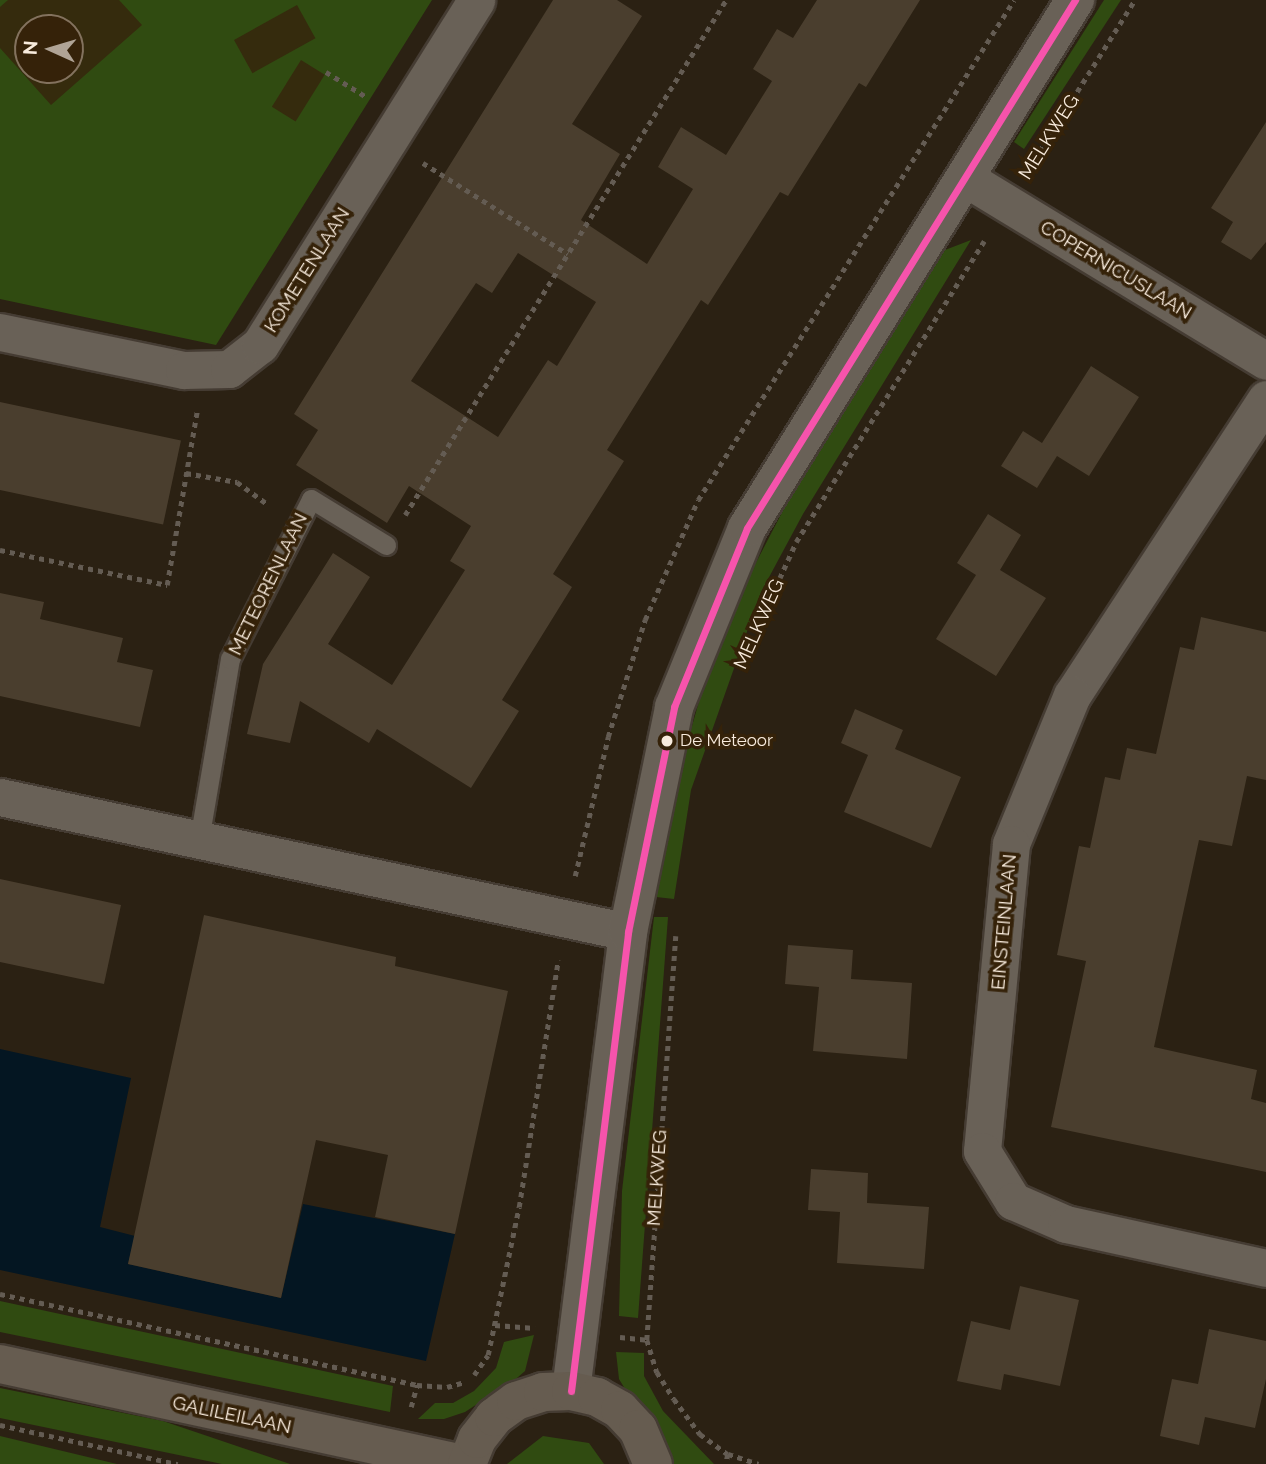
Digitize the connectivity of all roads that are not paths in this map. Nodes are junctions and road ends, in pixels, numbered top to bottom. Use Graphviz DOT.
graph roads {
  1 [pos="476,0"];
  2 [pos="1075,0"];
  3 [pos="967,179"];
  4 [pos="0,332"];
  5 [pos="1266,361"];
  6 [pos="1266,399"];
  7 [pos="386,545"];
  8 [pos="0,797"];
  9 [pos="199,840"];
  10 [pos="628,932"];
  11 [pos="1266,1268"];
  12 [pos="0,1364"];
  13 [pos="570,1391"];
  14 [pos="465,1464"];
  15 [pos="653,1464"];
  1 -- 4 [label="street, KOMETENLAAN"];
  2 -- 3 [label="street"];
  3 -- 5 [label="street, COPERNICUSLAAN"];
  3 -- 10 [label="street"];
  6 -- 11 [label="street, EINSTEINLAAN"];
  7 -- 9 [label="lane, METEORENLAAN"];
  8 -- 9 [label="street"];
  9 -- 10 [label="street"];
  10 -- 13 [label="street"];
  12 -- 14 [label="main road, GALILEILAAN"];
  13 -- 14 [label="main road"];
  13 -- 15 [label="main road"];
}
